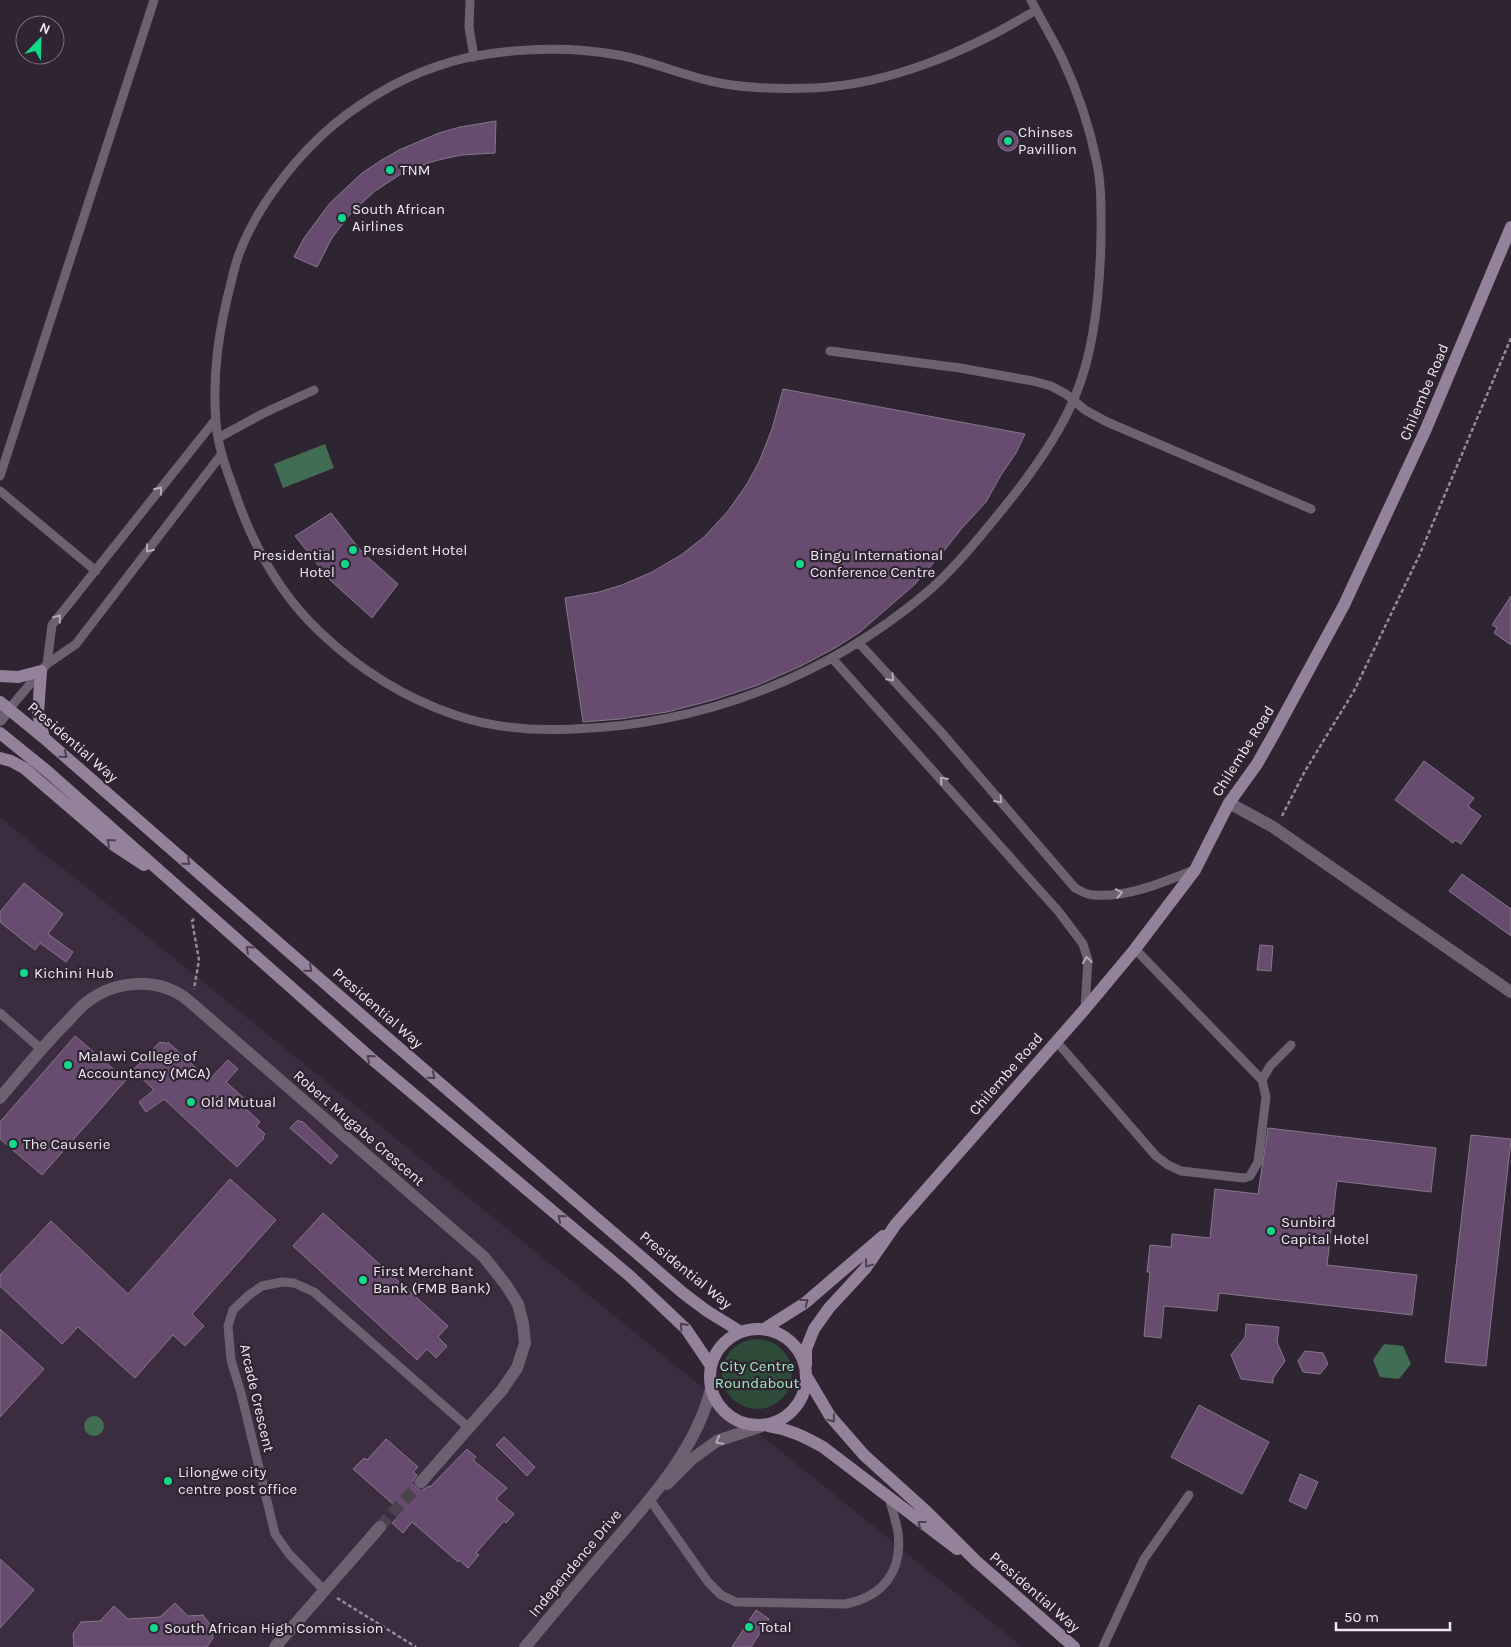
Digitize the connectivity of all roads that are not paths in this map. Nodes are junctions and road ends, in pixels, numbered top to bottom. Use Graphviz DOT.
graph roads {
  1 [pos="154,0"];
  2 [pos="470,0"];
  3 [pos="1031,0"];
  4 [pos="1036,10"];
  5 [pos="474,57"];
  6 [pos="1511,227"];
  7 [pos="830,351"];
  8 [pos="314,390"];
  9 [pos="1073,401"];
  10 [pos="216,419"];
  11 [pos="218,438"];
  12 [pos="221,455"];
  13 [pos="0,476"];
  14 [pos="0,491"];
  15 [pos="1311,509"];
  16 [pos="96,571"];
  17 [pos="858,642"];
  18 [pos="832,658"];
  19 [pos="44,667"];
  20 [pos="0,676"];
  21 [pos="5,706"];
  22 [pos="0,720"];
  23 [pos="0,733"];
  24 [pos="44,738"];
  25 [pos="0,758"];
  26 [pos="1229,803"];
  27 [pos="1195,870"];
  28 [pos="180,888"];
  29 [pos="1135,949"];
  30 [pos="1511,992"];
  31 [pos="1085,1008"];
  32 [pos="0,1013"];
  33 [pos="1056,1040"];
  34 [pos="1291,1045"];
  35 [pos="41,1049"];
  36 [pos="1262,1080"];
  37 [pos="0,1098"];
  38 [pos="896,1224"];
  39 [pos="764,1329"];
  40 [pos="741,1332"];
  41 [pos="711,1366"];
  42 [pos="806,1371"];
  43 [pos="711,1389"];
  44 [pos="765,1425"];
  45 [pos="469,1428"];
  46 [pos="420,1482"];
  47 [pos="1189,1495"];
  48 [pos="889,1498"];
  49 [pos="650,1500"];
  50 [pos="380,1527"];
  51 [pos="976,1561"];
  52 [pos="324,1590"];
  53 [pos="275,1647"];
  54 [pos="525,1647"];
  55 [pos="1074,1647"];
  56 [pos="1103,1647"];
  1 -- 13 [label="lane"];
  2 -- 5 [label="lane"];
  3 -- 4 [label="lane"];
  4 -- 5 [label="lane"];
  4 -- 9 [label="lane"];
  5 -- 10 [label="lane"];
  6 -- 26 [label="main road, Chilembe Road"];
  7 -- 9 [label="lane"];
  8 -- 11 [label="lane"];
  9 -- 15 [label="lane"];
  9 -- 17 [label="lane"];
  10 -- 11 [label="lane"];
  16 -- 10 [label="lane, one-way"];
  11 -- 12 [label="lane"];
  12 -- 18 [label="lane"];
  12 -- 19 [label="lane, one-way"];
  14 -- 16 [label="lane"];
  19 -- 16 [label="lane, one-way"];
  17 -- 18 [label="lane"];
  17 -- 27 [label="lane, one-way"];
  31 -- 18 [label="lane, one-way"];
  19 -- 20 [label="main road"];
  19 -- 21 [label="lane"];
  19 -- 24 [label="main road"];
  21 -- 22 [label="street"];
  21 -- 24 [label="main road, Presidential Way"];
  23 -- 28 [label="main road"];
  24 -- 40 [label="main road, Presidential Way, one-way"];
  28 -- 25 [label="main road, one-way"];
  26 -- 27 [label="main road, Chilembe Road"];
  26 -- 30 [label="street"];
  27 -- 29 [label="main road, Chilembe Road"];
  41 -- 28 [label="main road, one-way"];
  29 -- 31 [label="main road, Chilembe Road"];
  29 -- 36 [label="lane"];
  31 -- 33 [label="main road, Chilembe Road"];
  32 -- 35 [label="lane"];
  33 -- 36 [label="lane"];
  33 -- 38 [label="main road, Chilembe Road"];
  34 -- 36 [label="lane"];
  35 -- 37 [label="street, Robert Mugabe Crescent"];
  35 -- 45 [label="street, Robert Mugabe Crescent"];
  39 -- 38 [label="main road, one-way"];
  38 -- 42 [label="main road, one-way"];
  39 -- 40 [label="main road"];
  39 -- 42 [label="main road"];
  40 -- 41 [label="main road"];
  41 -- 43 [label="main road"];
  42 -- 44 [label="main road"];
  42 -- 51 [label="main road, Presidential Way, one-way"];
  43 -- 44 [label="main road"];
  43 -- 49 [label="street, Independence Drive"];
  44 -- 48 [label="main road, Presidential Way"];
  44 -- 49 [label="street, Independence Drive, one-way"];
  45 -- 46 [label="street, Robert Mugabe Crescent"];
  45 -- 52 [label="lane, Arcade Crescent"];
  47 -- 56 [label="lane"];
  48 -- 49 [label="lane"];
  51 -- 48 [label="main road, Presidential Way, one-way"];
  49 -- 54 [label="street, Independence Drive"];
  50 -- 52 [label="street"];
  51 -- 55 [label="main road, Presidential Way"];
  52 -- 53 [label="street"];
}
